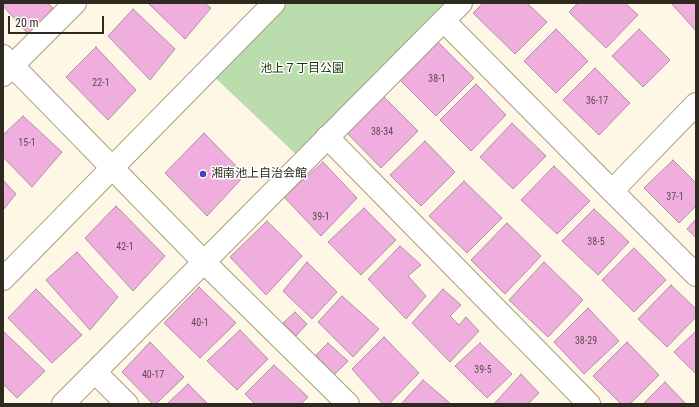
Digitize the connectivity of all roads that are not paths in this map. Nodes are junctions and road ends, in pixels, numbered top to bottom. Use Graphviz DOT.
graph roads {
  1 [pos="75,3"];
  2 [pos="274,3"];
  3 [pos="461,3"];
  4 [pos="444,21"];
  5 [pos="6,65"];
  6 [pos="696,104"];
  7 [pos="328,137"];
  8 [pos="113,168"];
  9 [pos="612,191"];
  10 [pos="203,261"];
  11 [pos="696,275"];
  12 [pos="3,279"];
  13 [pos="94,372"];
  14 [pos="63,404"];
  15 [pos="127,404"];
  16 [pos="348,404"];
  17 [pos="589,404"];
  1 -- 5 [label="street"];
  2 -- 8 [label="street"];
  3 -- 4 [label="street"];
  4 -- 7 [label="street"];
  4 -- 9 [label="street"];
  5 -- 8 [label="street"];
  6 -- 9 [label="street"];
  7 -- 10 [label="street"];
  7 -- 17 [label="street"];
  8 -- 10 [label="street"];
  8 -- 12 [label="street"];
  9 -- 11 [label="street"];
  10 -- 13 [label="street"];
  10 -- 16 [label="street"];
  13 -- 14 [label="street"];
  13 -- 15 [label="street"];
}
